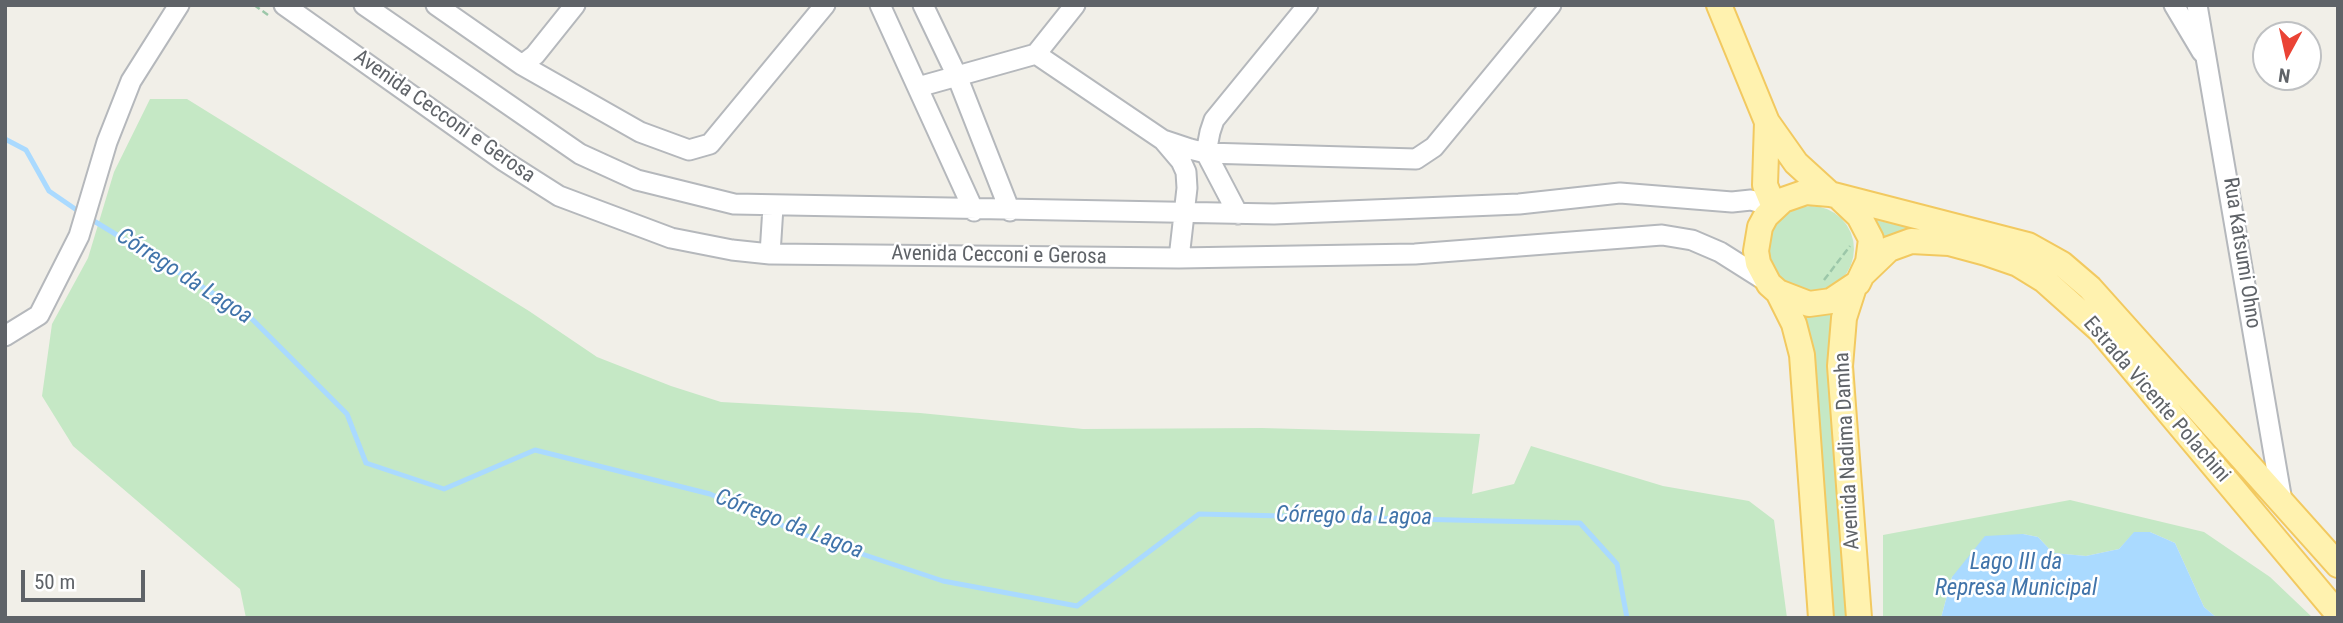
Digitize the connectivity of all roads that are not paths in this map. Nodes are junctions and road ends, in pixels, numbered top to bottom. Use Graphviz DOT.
graph roads {
  1 [pos="179,5"];
  2 [pos="284,5"];
  3 [pos="364,5"];
  4 [pos="436,5"];
  5 [pos="575,5"];
  6 [pos="825,5"];
  7 [pos="880,5"];
  8 [pos="923,5"];
  9 [pos="1075,5"];
  10 [pos="1308,5"];
  11 [pos="1551,5"];
  12 [pos="1719,5"];
  13 [pos="2174,5"];
  14 [pos="2197,5"];
  15 [pos="1036,54"];
  16 [pos="2209,63"];
  17 [pos="522,65"];
  18 [pos="957,76"];
  19 [pos="918,87"];
  20 [pos="1767,122"];
  21 [pos="1163,140"];
  22 [pos="1206,153"];
  23 [pos="1763,197"];
  24 [pos="1836,197"];
  25 [pos="773,207"];
  26 [pos="974,211"];
  27 [pos="1010,211"];
  28 [pos="1183,213"];
  29 [pos="1238,214"];
  30 [pos="770,254"];
  31 [pos="1179,258"];
  32 [pos="1859,280"];
  33 [pos="1774,288"];
  34 [pos="5,336"];
  35 [pos="2282,501"];
  36 [pos="2338,565"];
  37 [pos="2338,614"];
  38 [pos="1821,618"];
  39 [pos="1859,618"];
  1 -- 34 [label="street"];
  2 -- 30 [label="street, Avenida Cecconi e Gerosa"];
  3 -- 25 [label="street"];
  4 -- 17 [label="street"];
  5 -- 17 [label="street"];
  6 -- 17 [label="street"];
  7 -- 19 [label="street"];
  8 -- 18 [label="street"];
  9 -- 15 [label="street"];
  10 -- 22 [label="street"];
  11 -- 22 [label="street"];
  12 -- 20 [label="main road"];
  13 -- 16 [label="street"];
  14 -- 16 [label="street, Rua Katsumi Ohno"];
  15 -- 18 [label="street"];
  15 -- 21 [label="street"];
  16 -- 35 [label="street, Rua Katsumi Ohno"];
  18 -- 19 [label="street"];
  18 -- 27 [label="street"];
  19 -- 26 [label="street"];
  20 -- 23 [label="main road"];
  20 -- 24 [label="main road"];
  21 -- 22 [label="street"];
  21 -- 28 [label="street"];
  22 -- 29 [label="street"];
  23 -- 24 [label="main road"];
  23 -- 29 [label="street"];
  23 -- 33 [label="main road, Avenida Nadima Damha"];
  24 -- 32 [label="main road, Avenida Nadima Damha"];
  24 -- 35 [label="main road, Estrada Vicente Polachini"];
  25 -- 26 [label="street"];
  25 -- 30 [label="street"];
  26 -- 27 [label="street"];
  27 -- 28 [label="street"];
  28 -- 29 [label="street"];
  28 -- 31 [label="street"];
  30 -- 31 [label="street, Avenida Cecconi e Gerosa"];
  31 -- 33 [label="street, Avenida Cecconi e Gerosa"];
  32 -- 33 [label="main road"];
  32 -- 37 [label="main road, Estrada Vicente Polachini"];
  32 -- 39 [label="main road, Avenida Nadima Damha"];
  33 -- 38 [label="main road, Avenida Nadima Damha"];
  35 -- 36 [label="main road, Estrada Vicente Polachini"];
}
